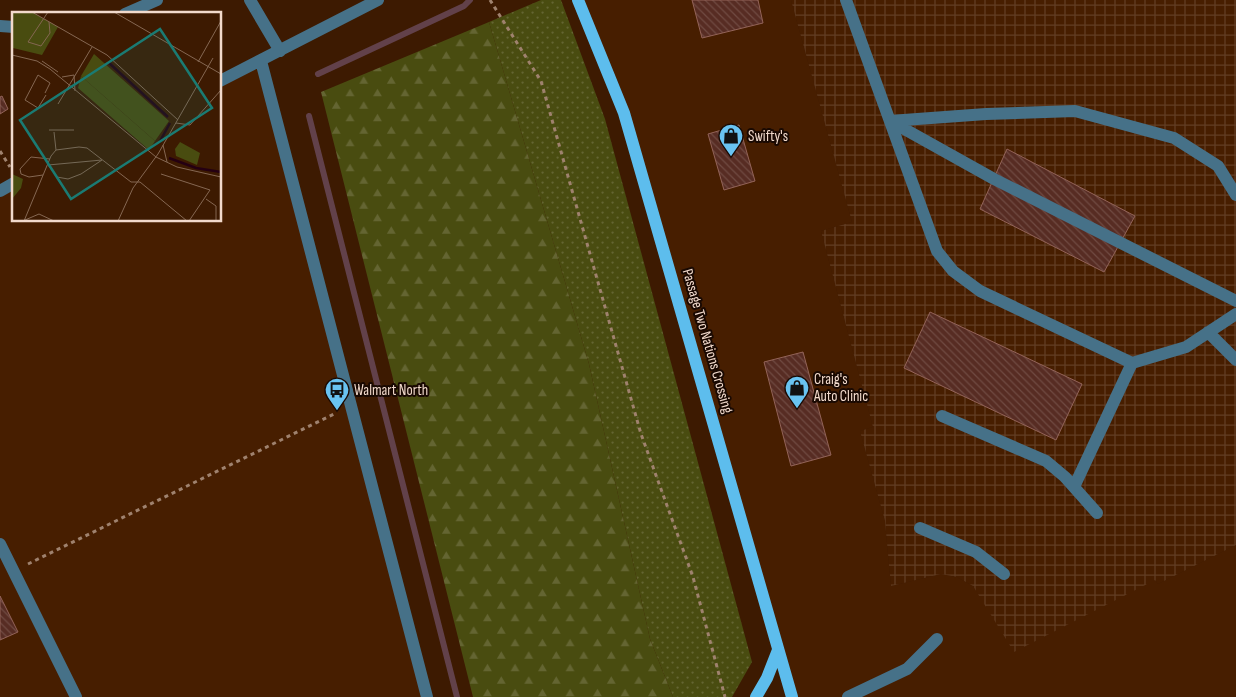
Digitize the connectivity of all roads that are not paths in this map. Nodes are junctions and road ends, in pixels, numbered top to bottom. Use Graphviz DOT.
graph roads {
  1 [pos="157,0"];
  2 [pos="250,0"];
  3 [pos="378,0"];
  4 [pos="578,0"];
  5 [pos="846,0"];
  6 [pos="130,12"];
  7 [pos="280,51"];
  8 [pos="261,61"];
  9 [pos="221,81"];
  10 [pos="890,121"];
  11 [pos="12,185"];
  12 [pos="0,190"];
  13 [pos="1236,195"];
  14 [pos="1236,302"];
  15 [pos="1236,314"];
  16 [pos="1208,332"];
  17 [pos="1236,360"];
  18 [pos="1132,363"];
  19 [pos="942,416"];
  20 [pos="1074,487"];
  21 [pos="1097,513"];
  22 [pos="920,528"];
  23 [pos="0,544"];
  24 [pos="1004,574"];
  25 [pos="937,639"];
  26 [pos="778,650"];
  27 [pos="76,697"];
  28 [pos="427,697"];
  29 [pos="756,697"];
  30 [pos="792,697"];
  31 [pos="848,697"];
  1 -- 6 [label="street"];
  2 -- 7 [label="street"];
  3 -- 7 [label="street"];
  4 -- 26 [label="main road, Passage Two Nations Crossing"];
  5 -- 10 [label="street"];
  7 -- 8 [label="street"];
  8 -- 9 [label="street"];
  8 -- 28 [label="street"];
  10 -- 13 [label="street"];
  10 -- 14 [label="street"];
  10 -- 18 [label="street"];
  11 -- 12 [label="street"];
  15 -- 16 [label="street"];
  16 -- 17 [label="street"];
  16 -- 18 [label="street"];
  18 -- 20 [label="street"];
  19 -- 20 [label="street"];
  20 -- 21 [label="street"];
  22 -- 24 [label="street"];
  23 -- 27 [label="street"];
  25 -- 31 [label="street"];
  26 -- 29 [label="main road"];
  26 -- 30 [label="main road, Passage Two Nations Crossing"];
}
